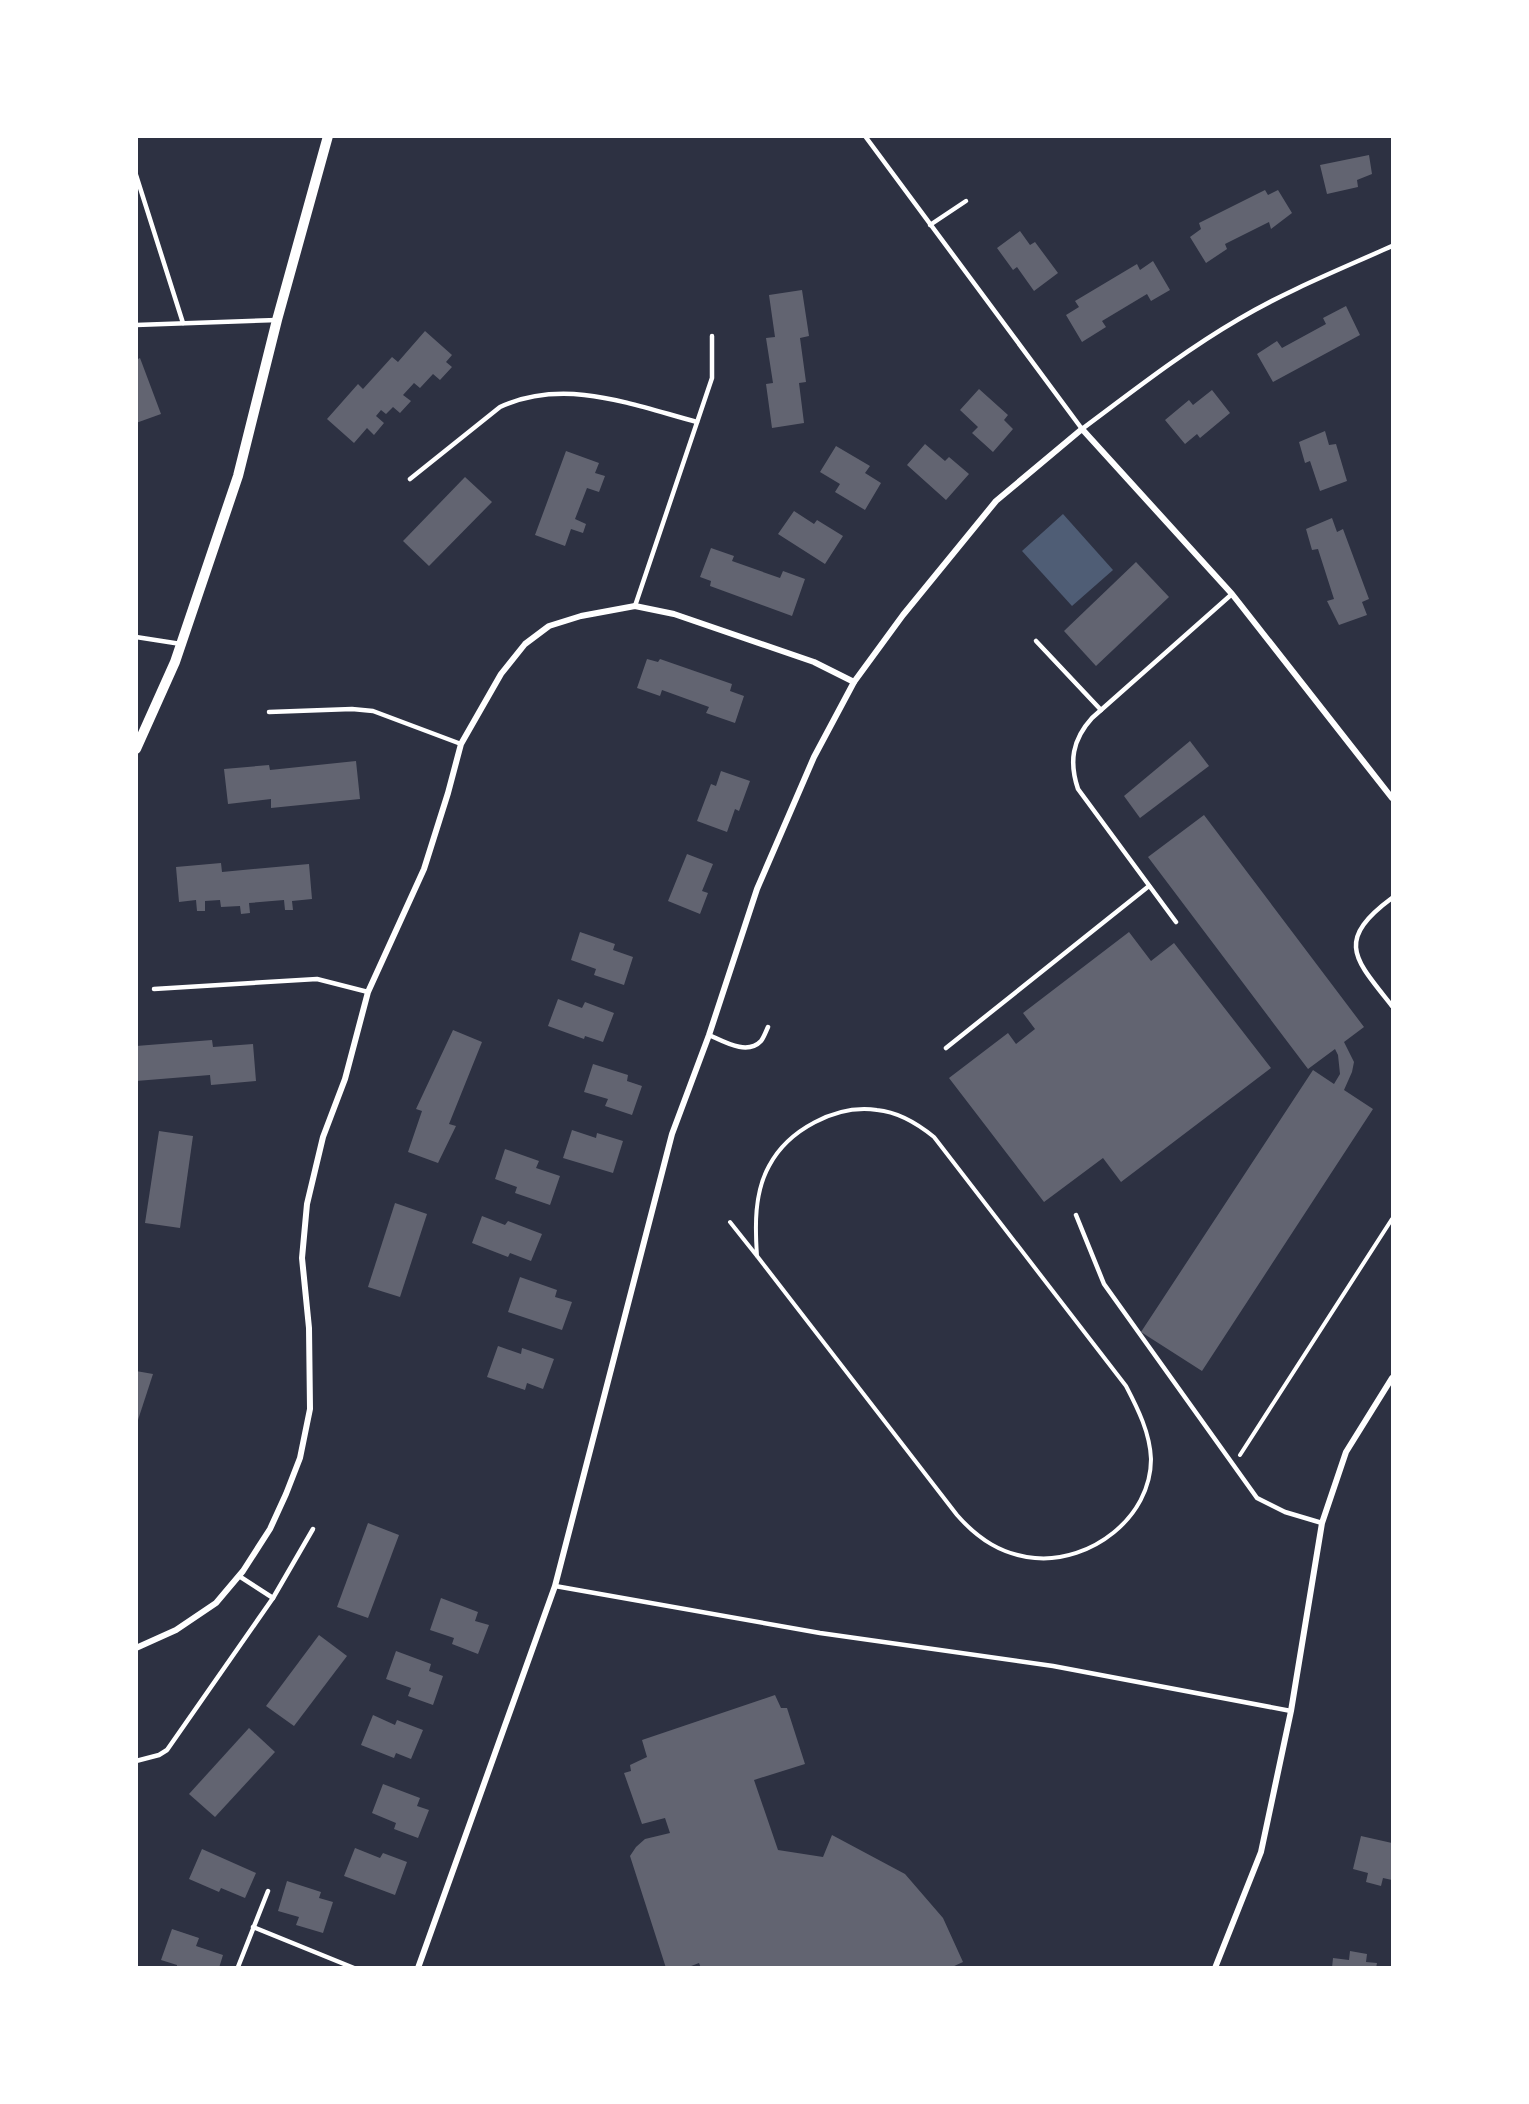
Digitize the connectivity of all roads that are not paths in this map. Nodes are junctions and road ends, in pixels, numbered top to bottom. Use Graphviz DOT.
graph roads {
  1 [pos="328,136"];
  2 [pos="865,136"];
  3 [pos="136,175"];
  4 [pos="966,201"];
  5 [pos="930,225"];
  6 [pos="1392,246"];
  7 [pos="277,320"];
  8 [pos="183,323"];
  9 [pos="136,325"];
  10 [pos="712,336"];
  11 [pos="697,422"];
  12 [pos="1082,429"];
  13 [pos="410,478"];
  14 [pos="1232,594"];
  15 [pos="635,606"];
  16 [pos="136,637"];
  17 [pos="1036,641"];
  18 [pos="181,644"];
  19 [pos="854,682"];
  20 [pos="1101,710"];
  21 [pos="269,712"];
  22 [pos="461,744"];
  23 [pos="136,749"];
  24 [pos="1392,798"];
  25 [pos="1149,886"];
  26 [pos="1392,898"];
  27 [pos="1176,922"];
  28 [pos="154,989"];
  29 [pos="368,992"];
  30 [pos="1392,1006"];
  31 [pos="768,1028"];
  32 [pos="709,1035"];
  33 [pos="946,1048"];
  34 [pos="1076,1215"];
  35 [pos="1392,1378"];
  36 [pos="1322,1523"];
  37 [pos="313,1529"];
  38 [pos="239,1576"];
  39 [pos="555,1586"];
  40 [pos="273,1598"];
  41 [pos="136,1648"];
  42 [pos="1291,1711"];
  43 [pos="136,1761"];
  44 [pos="267,1891"];
  45 [pos="253,1927"];
  46 [pos="238,1967"];
  47 [pos="354,1968"];
  48 [pos="418,1968"];
  49 [pos="1215,1968"];
  1 -- 7 [label="street"];
  2 -- 5 [label="lane"];
  3 -- 8 [label="lane"];
  4 -- 5 [label="lane"];
  5 -- 12 [label="lane"];
  6 -- 12 [label="lane"];
  7 -- 8 [label="lane"];
  7 -- 18 [label="street"];
  8 -- 9 [label="lane"];
  10 -- 11 [label="lane"];
  11 -- 13 [label="lane"];
  11 -- 15 [label="lane"];
  12 -- 14 [label="street"];
  12 -- 19 [label="street"];
  14 -- 20 [label="lane"];
  14 -- 24 [label="street"];
  15 -- 19 [label="street"];
  15 -- 22 [label="street"];
  16 -- 18 [label="lane"];
  17 -- 20 [label="lane"];
  18 -- 23 [label="street"];
  19 -- 32 [label="street"];
  20 -- 25 [label="lane"];
  21 -- 22 [label="lane"];
  22 -- 29 [label="street"];
  25 -- 27 [label="lane"];
  25 -- 33 [label="lane"];
  26 -- 30 [label="lane"];
  28 -- 29 [label="lane"];
  29 -- 38 [label="street"];
  31 -- 32 [label="lane"];
  32 -- 39 [label="street"];
  34 -- 36 [label="lane"];
  35 -- 36 [label="street"];
  36 -- 42 [label="street"];
  37 -- 40 [label="lane"];
  38 -- 40 [label="lane"];
  38 -- 41 [label="street"];
  39 -- 42 [label="lane"];
  39 -- 48 [label="street"];
  40 -- 43 [label="lane"];
  42 -- 49 [label="street"];
  44 -- 45 [label="lane"];
  45 -- 46 [label="lane"];
  45 -- 47 [label="lane"];
}
